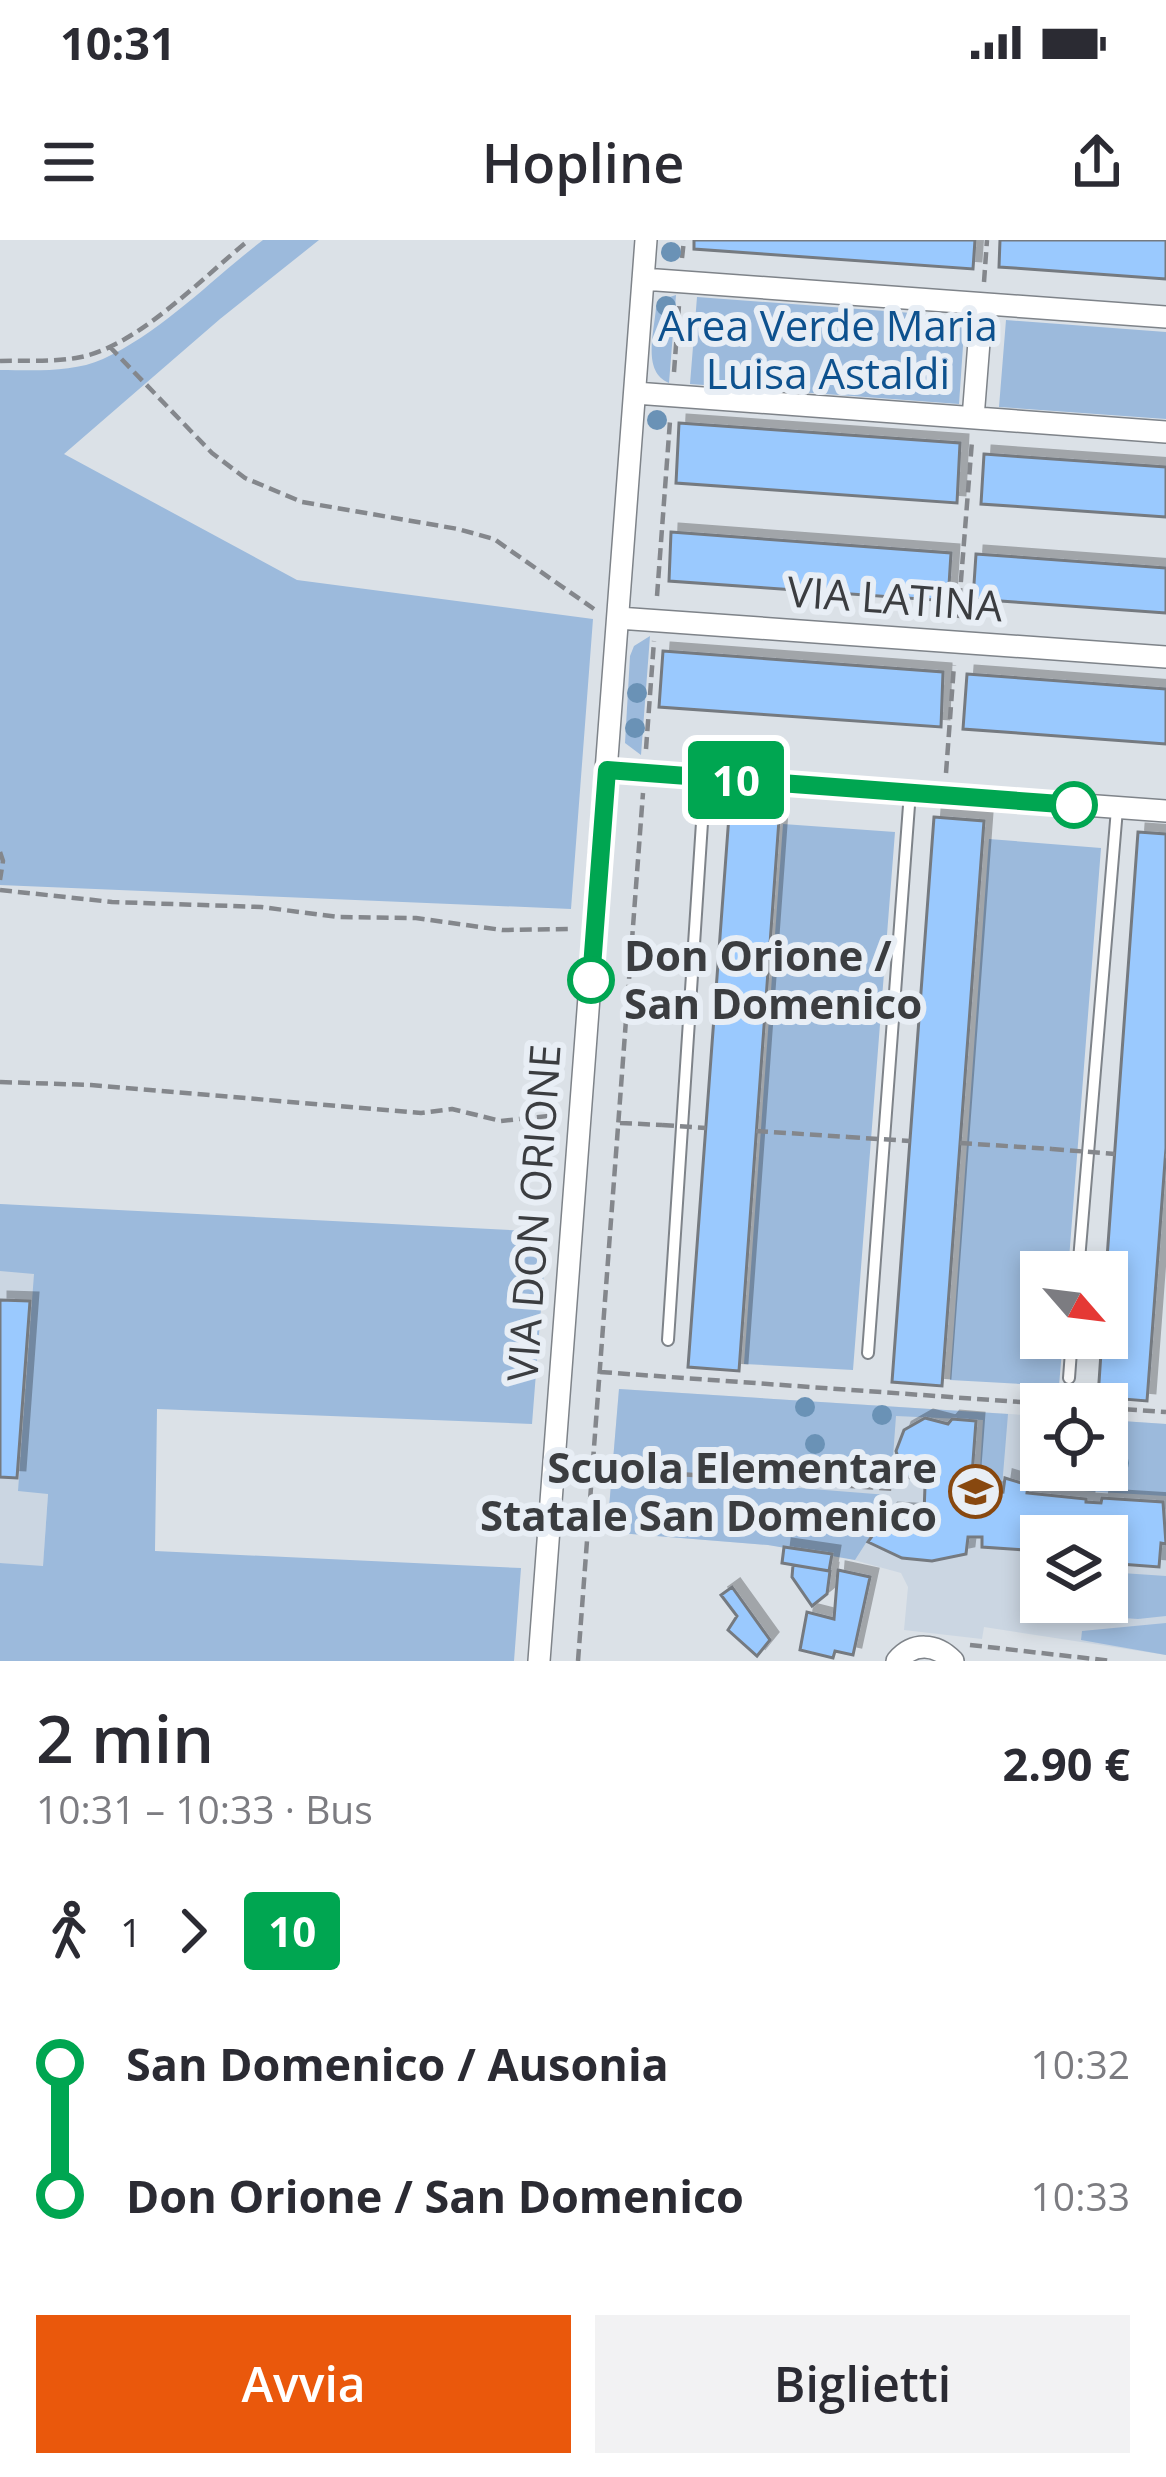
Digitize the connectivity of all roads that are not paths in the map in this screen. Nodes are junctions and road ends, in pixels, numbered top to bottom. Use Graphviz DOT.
graph roads {
  1 [pos="646,240"];
  2 [pos="643,279"];
  3 [pos="982,304"];
  4 [pos="1166,317"];
  5 [pos="635,393"];
  6 [pos="974,418"];
  7 [pos="1166,432"];
  8 [pos="619,618"];
  9 [pos="1166,657"];
  10 [pos="607,770"];
  11 [pos="705,777"];
  12 [pos="910,793"];
  13 [pos="1117,808"];
  14 [pos="1166,812"];
  15 [pos="1080,1251"];
  16 [pos="668,1340"];
  17 [pos="868,1353"];
  18 [pos="1070,1359"];
  19 [pos="1069,1378"];
  20 [pos="958,1653"];
  21 [pos="539,1661"];
  22 [pos="897,1661"];
  1 -- 2 [label="street"];
  2 -- 3 [label="street"];
  2 -- 5 [label="street"];
  3 -- 4 [label="street"];
  3 -- 6 [label="street"];
  5 -- 6 [label="street"];
  5 -- 8 [label="street"];
  6 -- 7 [label="street"];
  8 -- 9 [label="street, VIA LATINA"];
  8 -- 10 [label="street"];
  10 -- 11 [label="street"];
  10 -- 21 [label="street, VIA DON ORIONE"];
  11 -- 12 [label="street"];
  11 -- 16 [label="lane"];
  12 -- 13 [label="street"];
  12 -- 17 [label="lane"];
  13 -- 14 [label="street"];
  13 -- 15 [label="lane"];
  18 -- 19 [label="lane"];
  20 -- 22 [label="street"];
}
